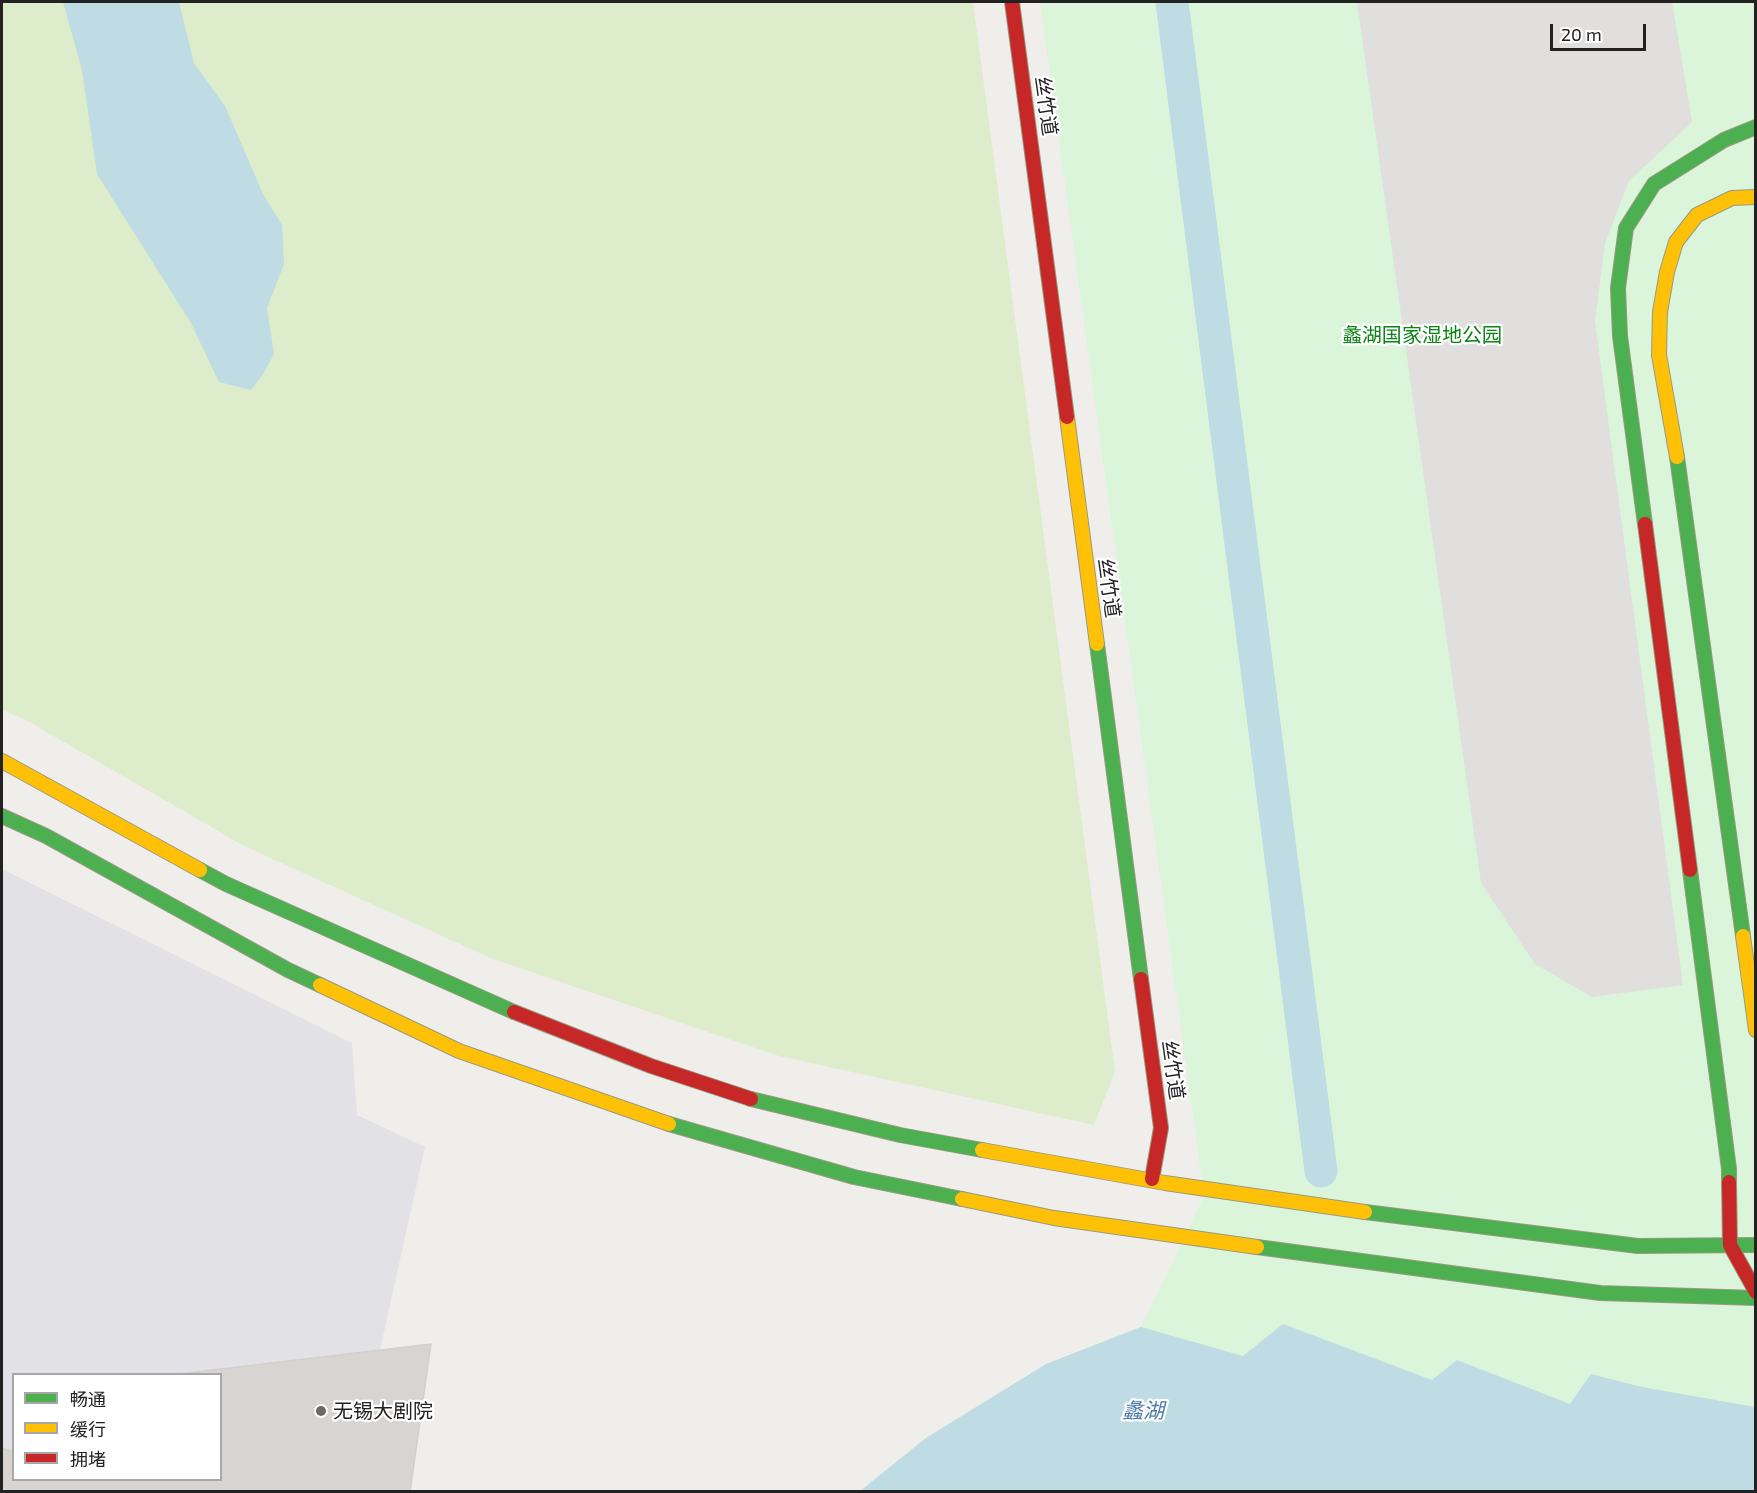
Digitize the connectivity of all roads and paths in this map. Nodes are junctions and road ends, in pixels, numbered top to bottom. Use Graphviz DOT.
graph roads {
  1 [pos="1012,2"];
  2 [pos="1755,127"];
  3 [pos="1755,197"];
  4 [pos="2,761"];
  5 [pos="2,816"];
  6 [pos="1755,1030"];
  7 [pos="1152,1179"];
  8 [pos="1730,1245"];
  9 [pos="1755,1245"];
  10 [pos="1755,1292"];
  11 [pos="1755,1298"];
  1 -- 7 [label="main road, 丝竹道"];
  2 -- 8 [label="main road"];
  3 -- 6 [label="main road"];
  4 -- 7 [label="main road"];
  5 -- 11 [label="main road"];
  7 -- 8 [label="main road"];
  8 -- 9 [label="main road"];
  8 -- 10 [label="main road"];
}
